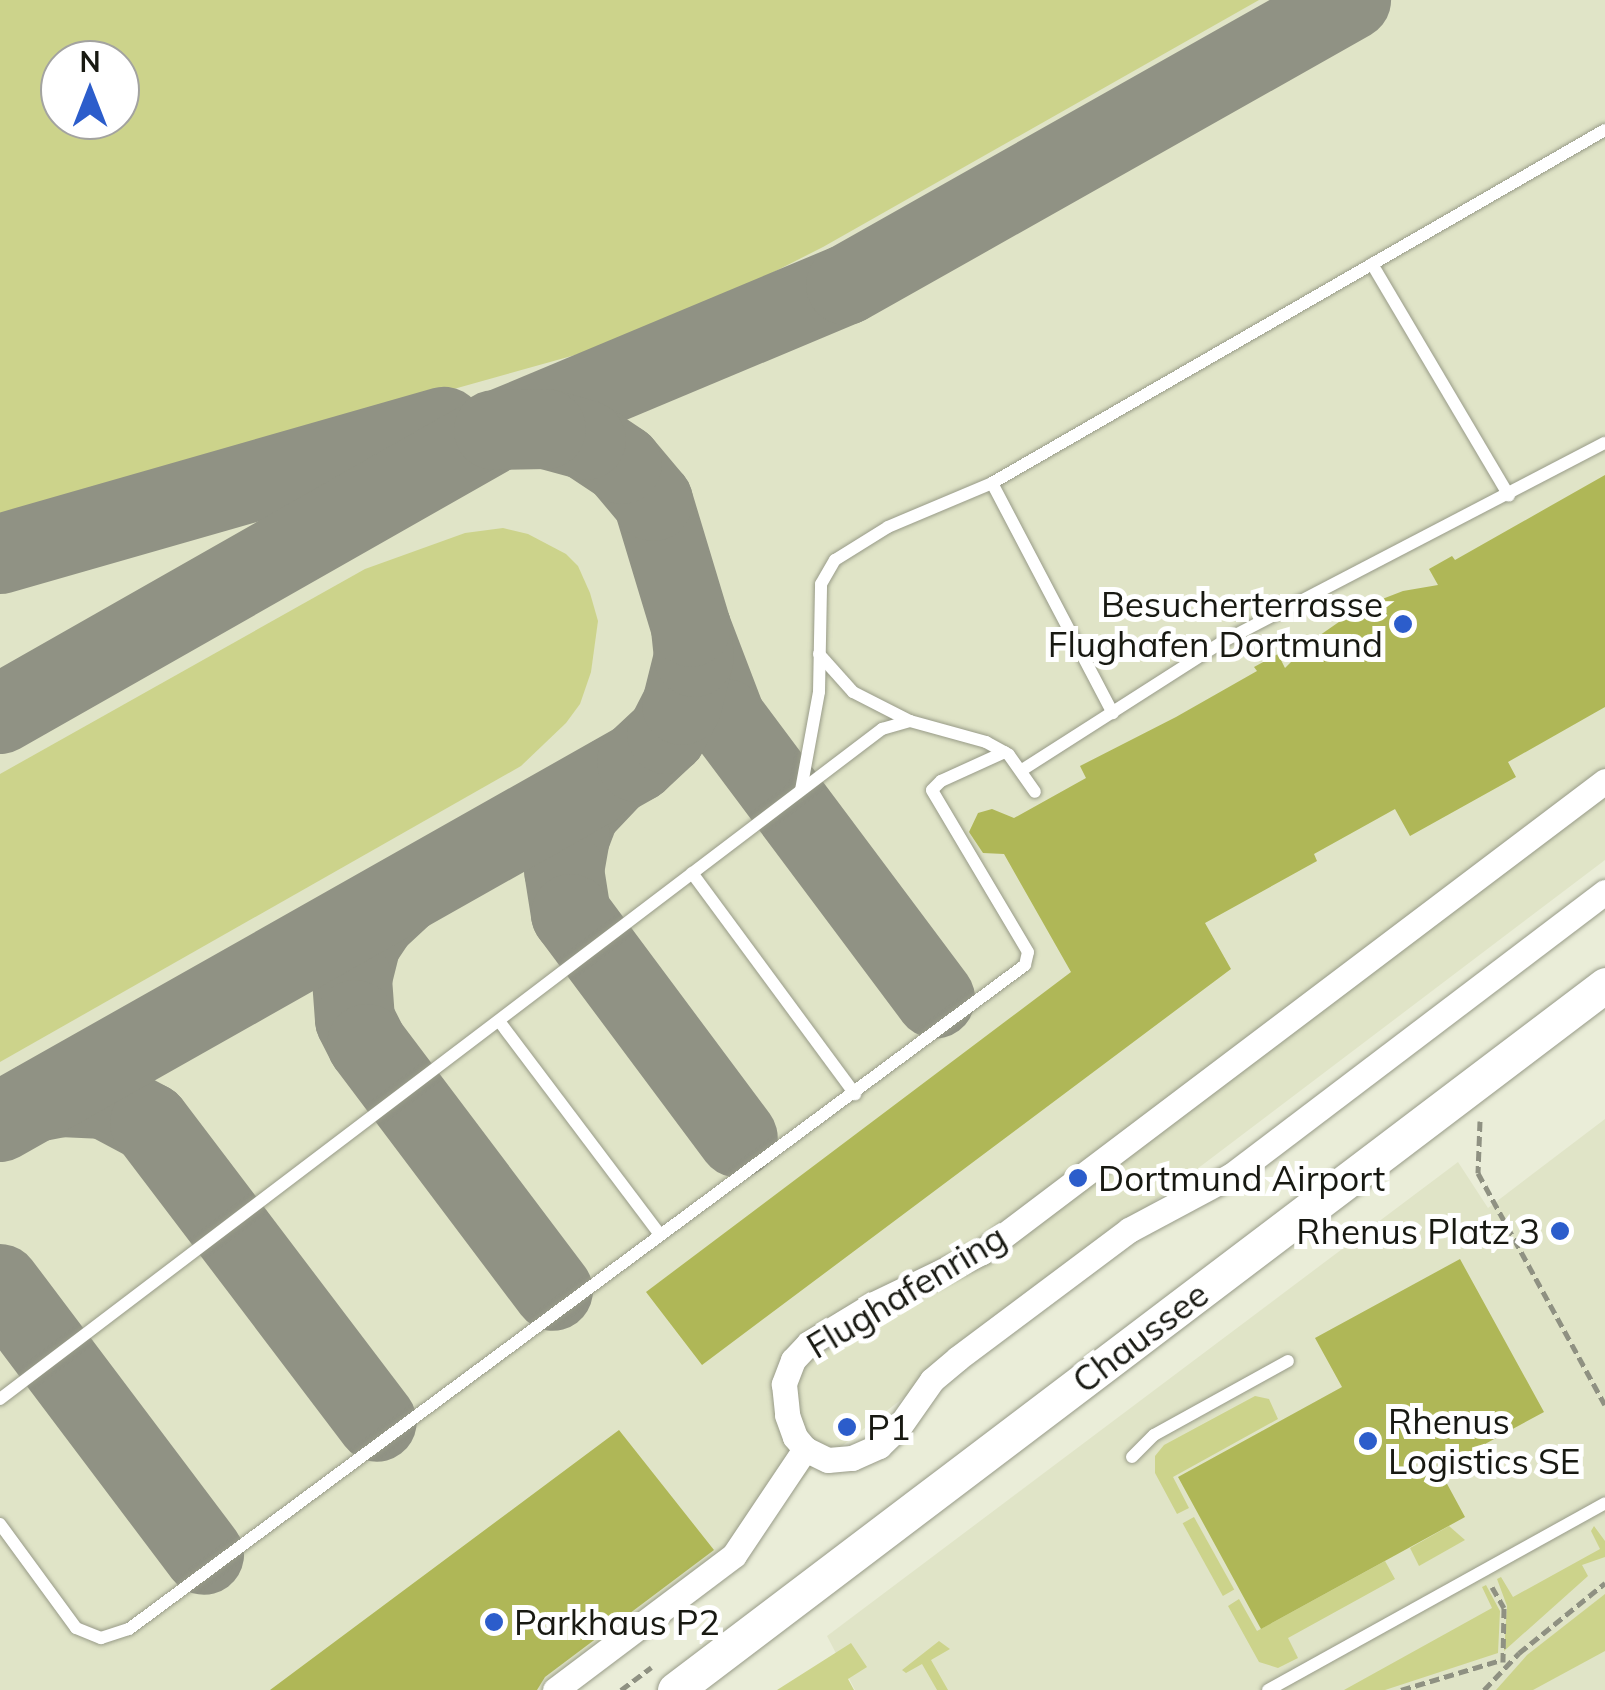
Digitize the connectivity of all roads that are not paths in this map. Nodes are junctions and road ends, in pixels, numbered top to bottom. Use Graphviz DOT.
graph roads {
  1 [pos="1605,130"];
  2 [pos="1372,264"];
  3 [pos="1605,443"];
  4 [pos="992,483"];
  5 [pos="1508,496"];
  6 [pos="820,654"];
  7 [pos="1113,714"];
  8 [pos="910,721"];
  9 [pos="1005,752"];
  10 [pos="1022,770"];
  11 [pos="1605,781"];
  12 [pos="801,790"];
  13 [pos="1036,792"];
  14 [pos="692,873"];
  15 [pos="1605,892"];
  16 [pos="1605,984"];
  17 [pos="499,1021"];
  18 [pos="855,1094"];
  19 [pos="660,1235"];
  20 [pos="1288,1361"];
  21 [pos="0,1400"];
  22 [pos="806,1449"];
  23 [pos="1132,1457"];
  24 [pos="1605,1503"];
  25 [pos="0,1524"];
  26 [pos="555,1690"];
  27 [pos="676,1690"];
  28 [pos="1268,1690"];
  1 -- 2 [label="lane"];
  2 -- 4 [label="lane"];
  2 -- 5 [label="lane"];
  3 -- 5 [label="lane"];
  4 -- 6 [label="lane"];
  4 -- 7 [label="lane"];
  5 -- 7 [label="lane"];
  6 -- 8 [label="lane"];
  6 -- 12 [label="lane"];
  7 -- 10 [label="lane"];
  8 -- 9 [label="lane"];
  8 -- 12 [label="lane"];
  9 -- 10 [label="lane"];
  9 -- 18 [label="lane"];
  10 -- 13 [label="lane"];
  11 -- 22 [label="street, Flughafenring"];
  12 -- 14 [label="lane"];
  14 -- 17 [label="lane"];
  14 -- 18 [label="lane"];
  15 -- 22 [label="street"];
  16 -- 27 [label="main road, Chaussee"];
  17 -- 19 [label="lane"];
  17 -- 21 [label="lane"];
  18 -- 19 [label="lane"];
  19 -- 25 [label="lane"];
  20 -- 23 [label="lane"];
  22 -- 26 [label="street"];
  24 -- 28 [label="lane"];
}
